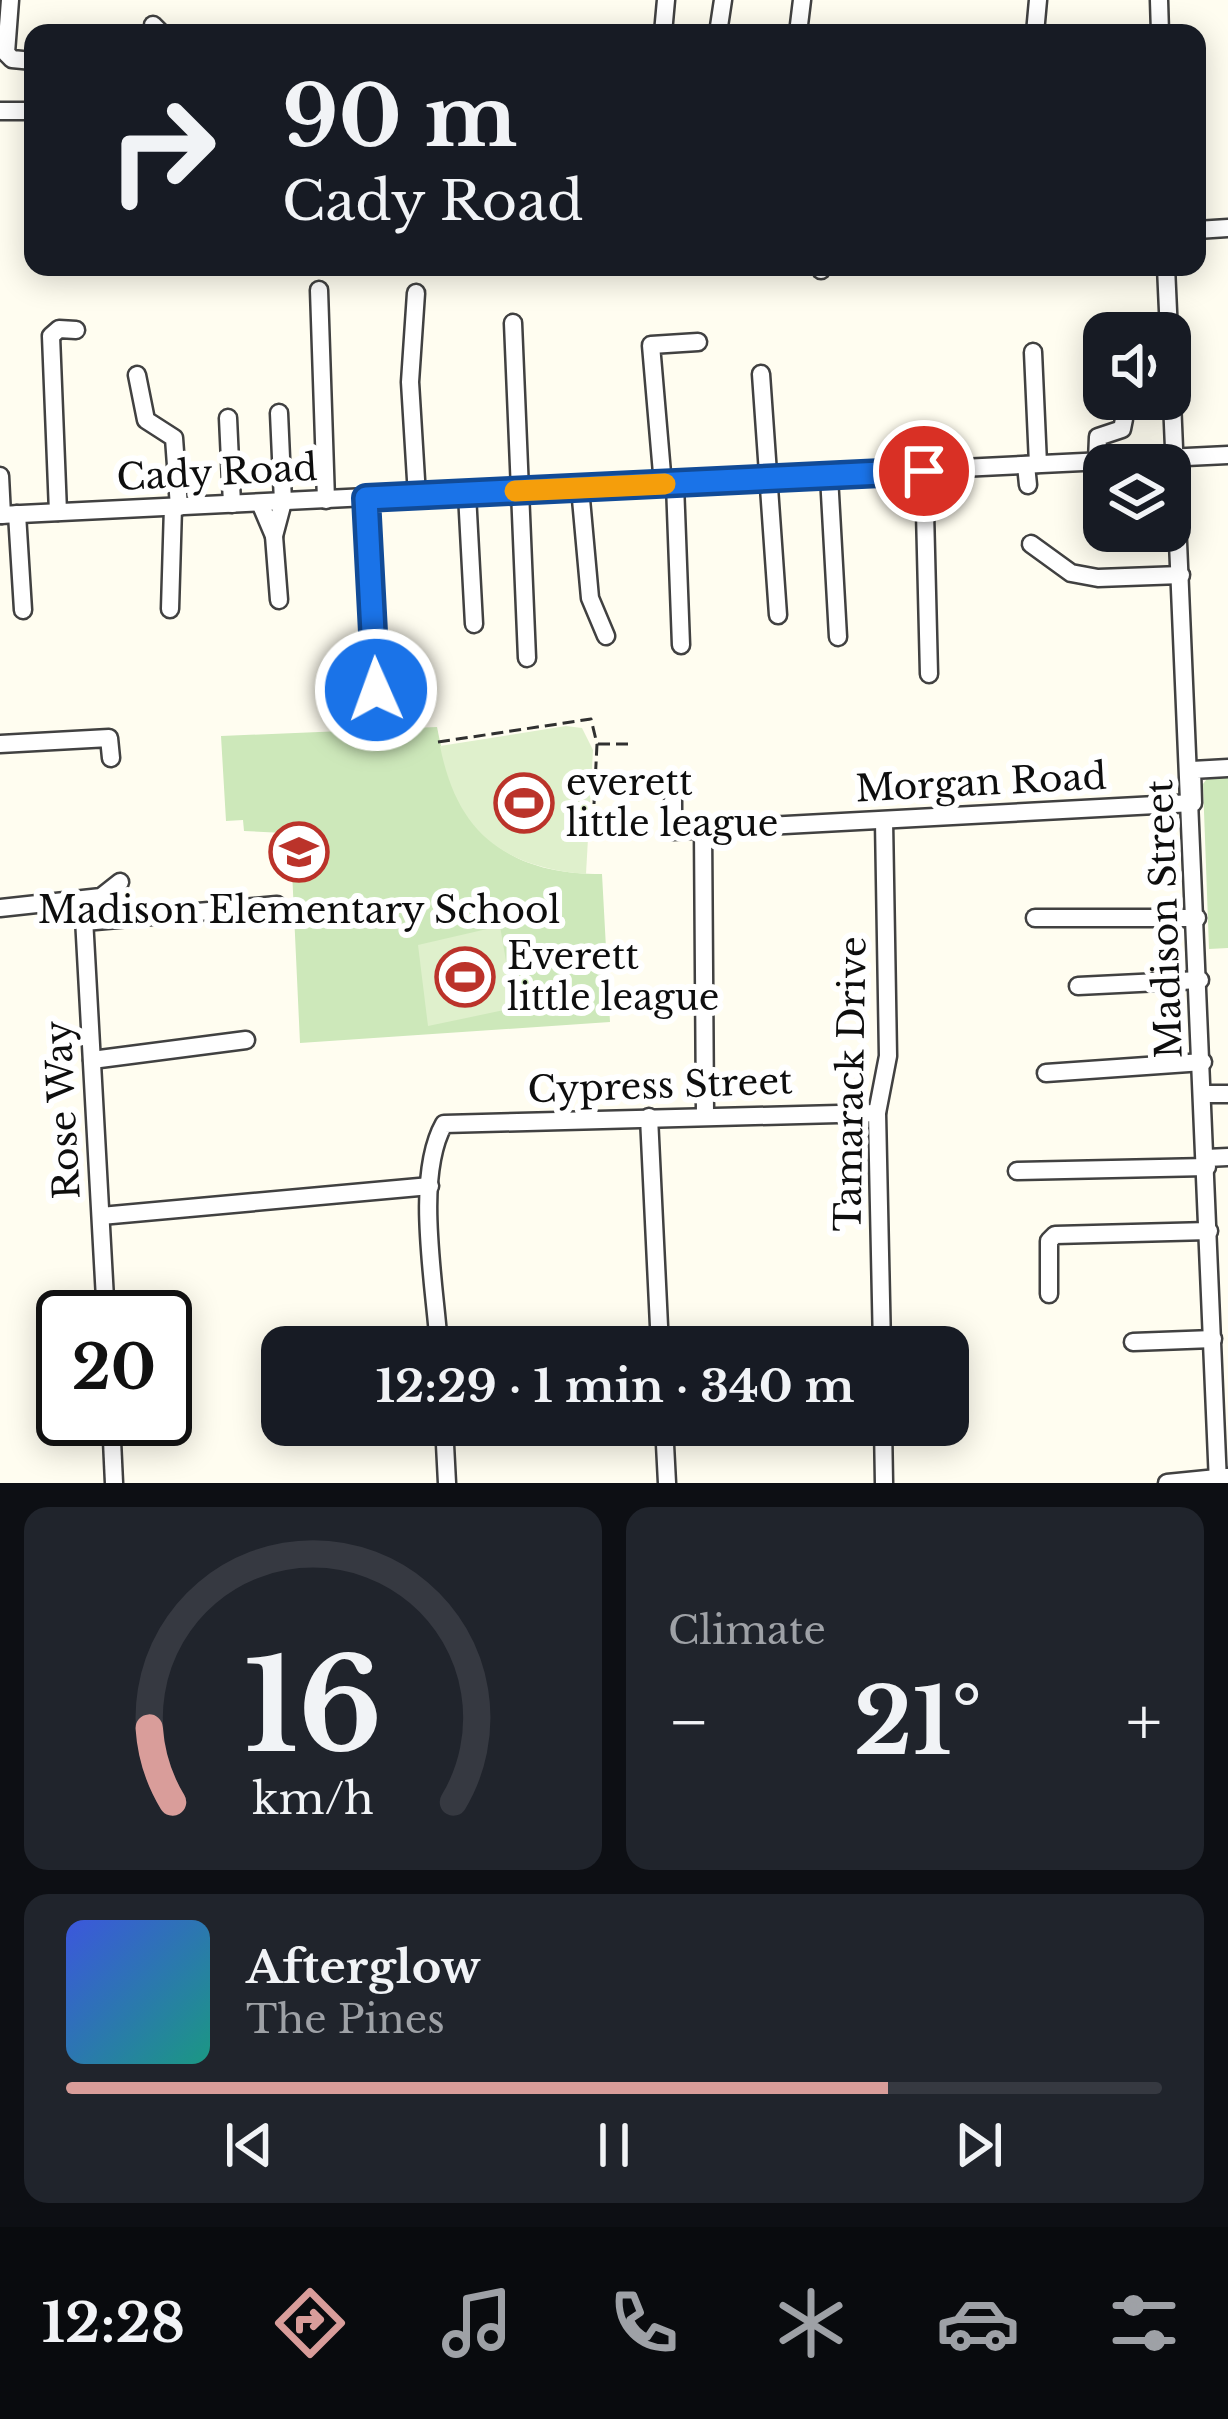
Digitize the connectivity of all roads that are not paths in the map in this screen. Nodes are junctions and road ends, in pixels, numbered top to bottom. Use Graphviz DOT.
graph roads {
  1 [pos="10,0"];
  2 [pos="24,60"];
  3 [pos="1166,276"];
  4 [pos="319,290"];
  5 [pos="416,293"];
  6 [pos="1168,312"];
  7 [pos="513,322"];
  8 [pos="76,330"];
  9 [pos="698,342"];
  10 [pos="1033,352"];
  11 [pos="761,374"];
  12 [pos="137,375"];
  13 [pos="279,412"];
  14 [pos="227,418"];
  15 [pos="1123,420"];
  16 [pos="1100,444"];
  17 [pos="1228,455"];
  18 [pos="1191,456"];
  19 [pos="1083,463"];
  20 [pos="1032,465"];
  21 [pos="924,471"];
  22 [pos="0,476"];
  23 [pos="829,476"];
  24 [pos="767,479"];
  25 [pos="669,484"];
  26 [pos="1028,485"];
  27 [pos="580,488"];
  28 [pos="520,491"];
  29 [pos="467,494"];
  30 [pos="416,496"];
  31 [pos="366,498"];
  32 [pos="326,500"];
  33 [pos="283,502"];
  34 [pos="260,503"];
  35 [pos="232,504"];
  36 [pos="176,507"];
  37 [pos="58,512"];
  38 [pos="6,514"];
  39 [pos="274,536"];
  40 [pos="1031,544"];
  41 [pos="1180,552"];
  42 [pos="1181,575"];
  43 [pos="279,600"];
  44 [pos="170,609"];
  45 [pos="23,610"];
  46 [pos="778,615"];
  47 [pos="474,624"];
  48 [pos="606,636"];
  49 [pos="838,637"];
  50 [pos="681,645"];
  51 [pos="527,658"];
  52 [pos="929,674"];
  53 [pos="376,690"];
  54 [pos="0,744"];
  55 [pos="111,758"];
  56 [pos="1228,768"];
  57 [pos="674,800"];
  58 [pos="1193,803"];
  59 [pos="884,821"];
  60 [pos="703,829"];
  61 [pos="120,882"];
  62 [pos="82,900"];
  63 [pos="277,905"];
  64 [pos="0,908"];
  65 [pos="1035,917"];
  66 [pos="1197,918"];
  67 [pos="84,922"];
  68 [pos="1200,980"];
  69 [pos="1078,986"];
  70 [pos="246,1040"];
  71 [pos="92,1060"];
  72 [pos="1203,1062"];
  73 [pos="1046,1073"];
  74 [pos="1204,1094"];
  75 [pos="1228,1094"];
  76 [pos="878,1113"];
  77 [pos="705,1114"];
  78 [pos="649,1117"];
  79 [pos="1228,1157"];
  80 [pos="1206,1162"];
  81 [pos="1017,1172"];
  82 [pos="430,1186"];
  83 [pos="101,1216"];
  84 [pos="1209,1231"];
  85 [pos="105,1290"];
  86 [pos="1049,1294"];
  87 [pos="438,1326"];
  88 [pos="659,1326"];
  89 [pos="882,1326"];
  90 [pos="1213,1340"];
  91 [pos="1133,1342"];
  92 [pos="112,1446"];
  93 [pos="444,1446"];
  94 [pos="665,1446"];
  95 [pos="883,1446"];
  96 [pos="1221,1479"];
  97 [pos="113,1483"];
  98 [pos="447,1483"];
  99 [pos="667,1483"];
  100 [pos="884,1483"];
  101 [pos="1167,1483"];
  1 -- 2 [label="street"];
  3 -- 6 [label="street"];
  4 -- 32 [label="street"];
  5 -- 30 [label="street"];
  7 -- 28 [label="street"];
  8 -- 37 [label="street"];
  9 -- 25 [label="street"];
  10 -- 20 [label="street"];
  11 -- 24 [label="street"];
  12 -- 36 [label="street"];
  13 -- 33 [label="street"];
  14 -- 35 [label="street"];
  15 -- 16 [label="street"];
  17 -- 18 [label="street, Cady Road"];
  19 -- 20 [label="street, Cady Road"];
  20 -- 21 [label="street, Cady Road"];
  20 -- 26 [label="street"];
  21 -- 23 [label="street, Cady Road"];
  21 -- 52 [label="street"];
  22 -- 38 [label="street"];
  23 -- 24 [label="street, Cady Road"];
  23 -- 49 [label="street"];
  24 -- 25 [label="street, Cady Road"];
  24 -- 46 [label="street"];
  25 -- 27 [label="street, Cady Road"];
  25 -- 50 [label="street"];
  27 -- 28 [label="street, Cady Road"];
  27 -- 48 [label="street"];
  28 -- 29 [label="street, Cady Road"];
  28 -- 51 [label="street"];
  29 -- 30 [label="street, Cady Road"];
  29 -- 47 [label="street"];
  30 -- 31 [label="street, Cady Road"];
  31 -- 32 [label="street, Cady Road"];
  31 -- 53 [label="street"];
  32 -- 33 [label="street, Cady Road"];
  33 -- 34 [label="street, Cady Road"];
  33 -- 39 [label="street"];
  34 -- 35 [label="street, Cady Road"];
  34 -- 39 [label="street"];
  35 -- 36 [label="street, Cady Road"];
  36 -- 37 [label="street, Cady Road"];
  36 -- 44 [label="street"];
  37 -- 38 [label="street, Cady Road"];
  38 -- 45 [label="street"];
  39 -- 43 [label="street"];
  40 -- 42 [label="street"];
  41 -- 42 [label="street, Madison Street"];
  42 -- 58 [label="street, Madison Street"];
  54 -- 55 [label="street"];
  56 -- 58 [label="street"];
  57 -- 60 [label="street"];
  58 -- 59 [label="street, Morgan Road"];
  58 -- 66 [label="street, Madison Street"];
  59 -- 60 [label="street, Morgan Road"];
  59 -- 76 [label="street, Tamarack Drive"];
  60 -- 77 [label="street"];
  61 -- 62 [label="street"];
  62 -- 64 [label="street"];
  62 -- 67 [label="street, Rose Way"];
  63 -- 67 [label="street"];
  65 -- 66 [label="street"];
  66 -- 68 [label="street, Madison Street"];
  67 -- 71 [label="street, Rose Way"];
  68 -- 69 [label="street"];
  68 -- 72 [label="street, Madison Street"];
  70 -- 71 [label="street"];
  71 -- 83 [label="street, Rose Way"];
  72 -- 73 [label="street"];
  72 -- 74 [label="street, Madison Street"];
  74 -- 75 [label="street"];
  74 -- 80 [label="street, Madison Street"];
  76 -- 77 [label="street, Cypress Street"];
  76 -- 89 [label="street, Tamarack Drive"];
  77 -- 78 [label="street, Cypress Street"];
  78 -- 82 [label="street, Cypress Street"];
  78 -- 88 [label="street"];
  79 -- 80 [label="street"];
  80 -- 81 [label="street"];
  80 -- 84 [label="street, Madison Street"];
  82 -- 83 [label="street"];
  82 -- 87 [label="street"];
  83 -- 85 [label="street, Rose Way"];
  84 -- 86 [label="street"];
  84 -- 90 [label="street, Madison Street"];
  90 -- 91 [label="street"];
  90 -- 96 [label="street, Madison Street"];
  92 -- 97 [label="street"];
  93 -- 98 [label="street"];
  94 -- 99 [label="street"];
  95 -- 100 [label="street"];
  96 -- 101 [label="street"];
}
